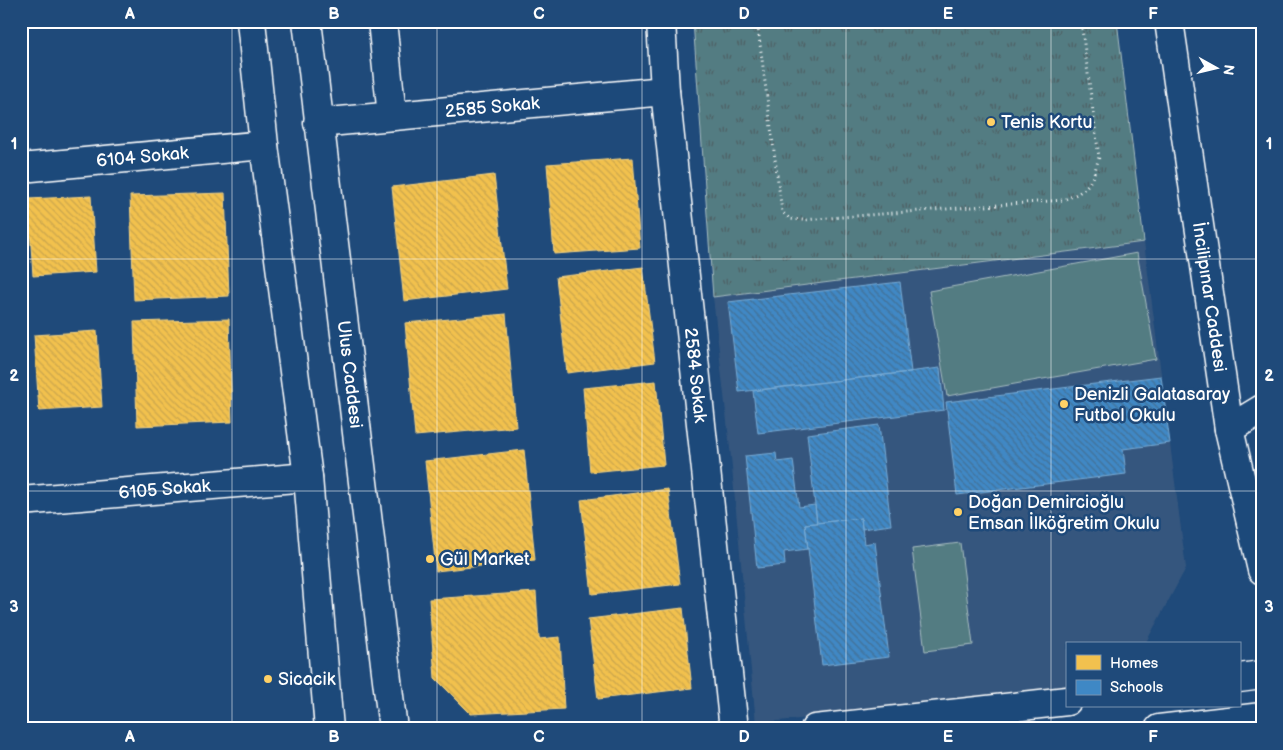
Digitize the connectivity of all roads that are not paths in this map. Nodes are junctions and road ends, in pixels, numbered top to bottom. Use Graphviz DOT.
graph roads {
  1 [pos="251,21"];
  2 [pos="307,21"];
  3 [pos="382,21"];
  4 [pos="661,21"];
  5 [pos="1169,21"];
  6 [pos="665,91"];
  7 [pos="392,116"];
  8 [pos="318,123"];
  9 [pos="264,145"];
  10 [pos="21,168"];
  11 [pos="1262,410"];
  12 [pos="1229,429"];
  13 [pos="308,477"];
  14 [pos="21,501"];
  15 [pos="1262,570"];
  16 [pos="1262,675"];
  17 [pos="1240,678"];
  18 [pos="1066,701"];
  19 [pos="1262,717"];
  20 [pos="329,729"];
  21 [pos="393,729"];
  22 [pos="734,729"];
  23 [pos="815,729"];
  24 [pos="1159,729"];
  1 -- 9 [label="main road"];
  2 -- 8 [label="main road, Ulus Caddesi"];
  3 -- 7 [label="main road"];
  4 -- 6 [label="main road, 2584 Sokak"];
  5 -- 12 [label="main road, İncilipınar Caddesi"];
  6 -- 7 [label="main road, 2585 Sokak"];
  6 -- 22 [label="main road, 2584 Sokak"];
  7 -- 8 [label="main road, 2585 Sokak"];
  8 -- 21 [label="main road, Ulus Caddesi"];
  9 -- 10 [label="main road, 6104 Sokak"];
  9 -- 13 [label="main road"];
  11 -- 12 [label="main road"];
  12 -- 15 [label="main road, İncilipınar Caddesi"];
  13 -- 14 [label="main road, 6105 Sokak"];
  13 -- 20 [label="main road"];
  16 -- 17 [label="main road"];
  18 -- 23 [label="main road"];
  19 -- 24 [label="main road"];
}
